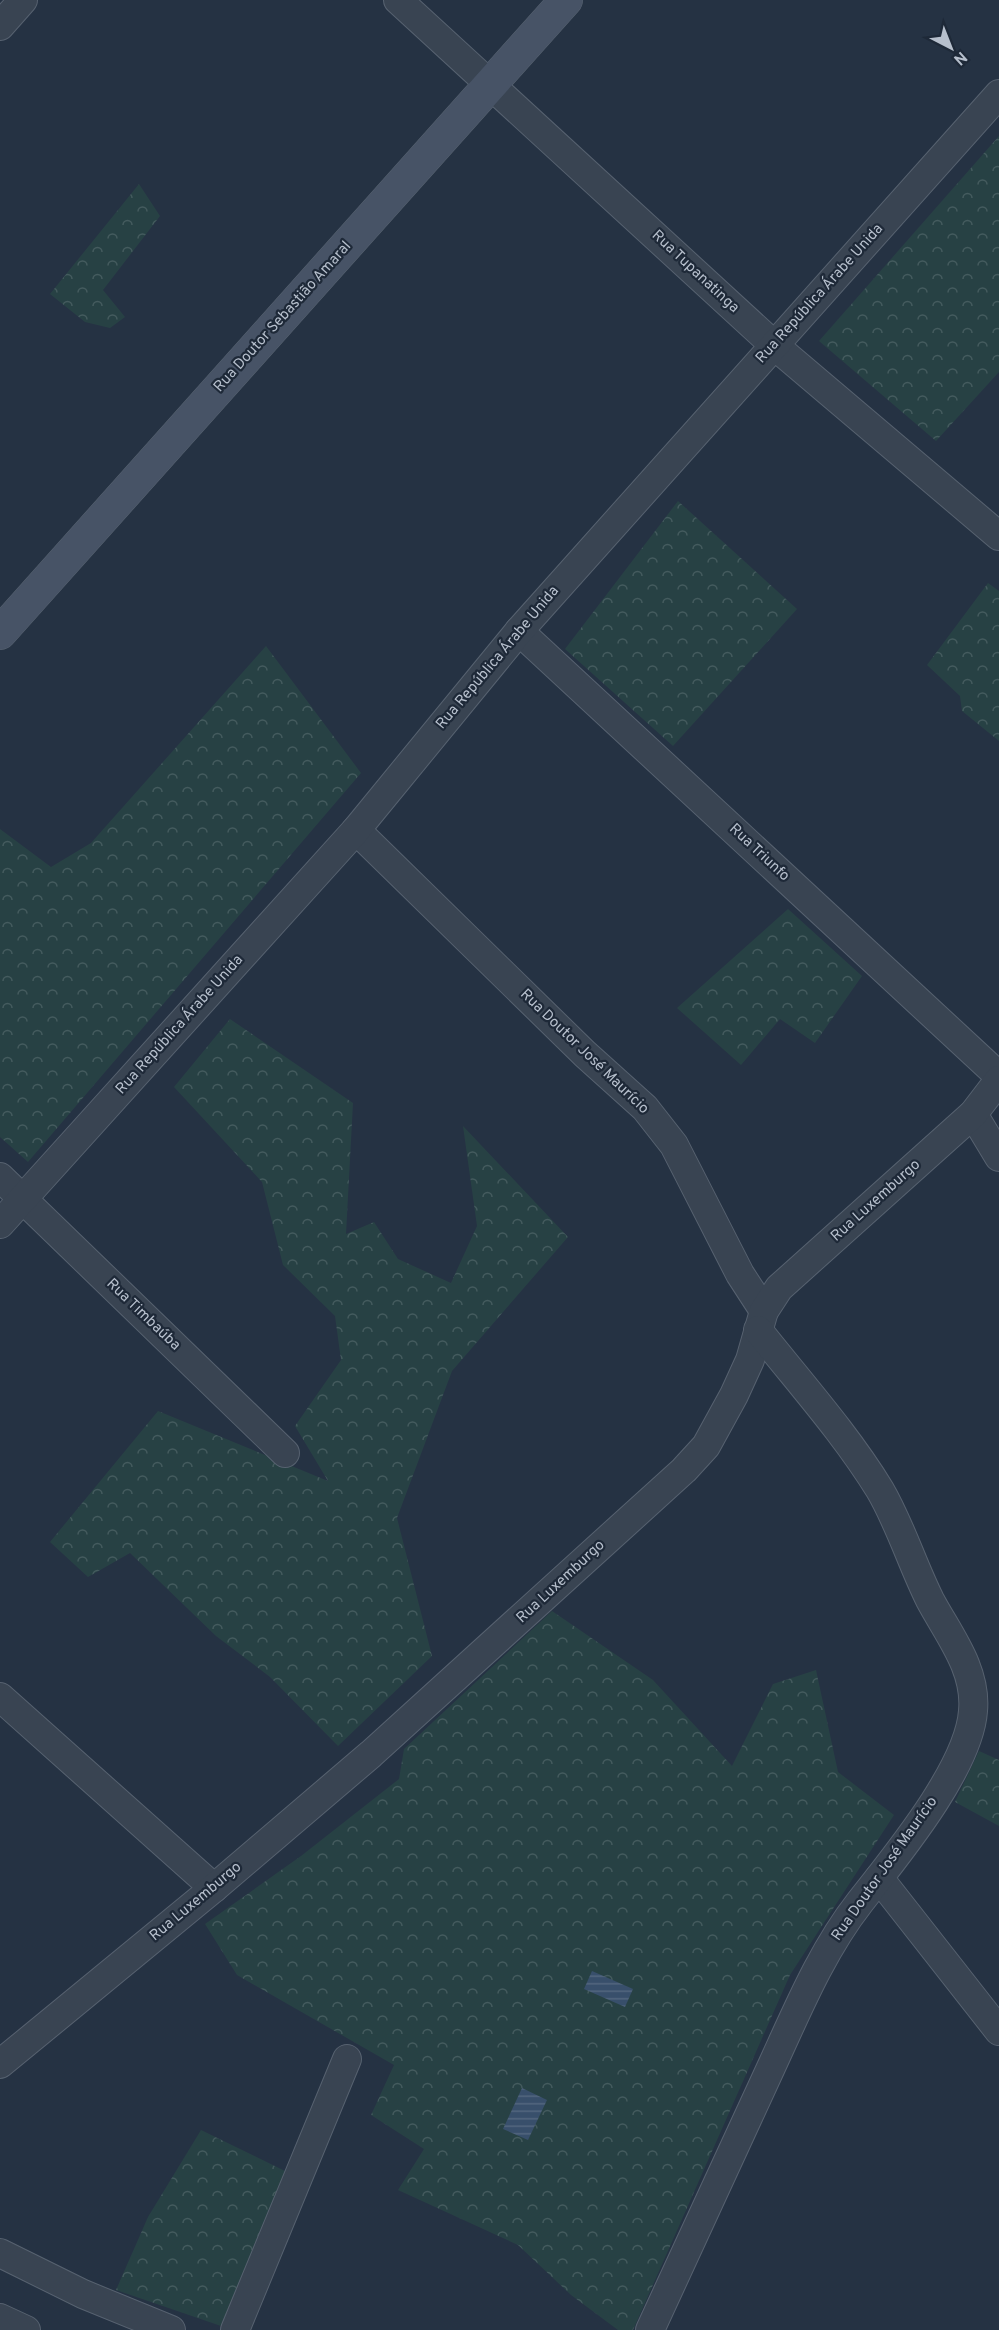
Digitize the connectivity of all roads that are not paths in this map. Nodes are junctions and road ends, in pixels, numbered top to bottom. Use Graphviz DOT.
graph roads {
  1 [pos="23,0"];
  2 [pos="398,0"];
  3 [pos="566,0"];
  4 [pos="0,26"];
  5 [pos="492,84"];
  6 [pos="999,94"];
  7 [pos="775,346"];
  8 [pos="999,536"];
  9 [pos="519,631"];
  10 [pos="0,633"];
  11 [pos="356,830"];
  12 [pos="999,1078"];
  13 [pos="973,1114"];
  14 [pos="999,1157"];
  15 [pos="0,1177"];
  16 [pos="24,1198"];
  17 [pos="0,1224"];
  18 [pos="761,1320"];
  19 [pos="285,1453"];
  20 [pos="0,1697"];
  21 [pos="879,1878"];
  22 [pos="214,1888"];
  23 [pos="999,2031"];
  24 [pos="346,2059"];
  25 [pos="0,2064"];
  26 [pos="0,2253"];
  27 [pos="0,2318"];
  28 [pos="26,2330"];
  29 [pos="171,2330"];
  30 [pos="235,2330"];
  31 [pos="650,2330"];
  1 -- 4 [label="street"];
  2 -- 5 [label="street, Rua Tupanatinga"];
  3 -- 5 [label="street, Rua Doutor Sebastião Amaral"];
  5 -- 7 [label="street, Rua Tupanatinga"];
  5 -- 10 [label="street, Rua Doutor Sebastião Amaral"];
  6 -- 7 [label="street, Rua República Árabe Unida"];
  7 -- 8 [label="street, Rua Tupanatinga"];
  7 -- 9 [label="street, Rua República Árabe Unida"];
  9 -- 11 [label="street, Rua República Árabe Unida"];
  9 -- 12 [label="street, Rua Triunfo"];
  11 -- 16 [label="street, Rua República Árabe Unida"];
  11 -- 18 [label="street, Rua Doutor José Maurício"];
  12 -- 13 [label="street, Rua Luxemburgo"];
  13 -- 14 [label="street"];
  13 -- 18 [label="street, Rua Luxemburgo"];
  15 -- 16 [label="street, Rua Timbaúba"];
  16 -- 17 [label="street, Rua República Árabe Unida"];
  16 -- 19 [label="street, Rua Timbaúba"];
  18 -- 21 [label="street, Rua Doutor José Maurício"];
  18 -- 22 [label="street, Rua Luxemburgo"];
  20 -- 22 [label="street"];
  21 -- 23 [label="street"];
  21 -- 31 [label="street, Rua Doutor José Maurício"];
  22 -- 25 [label="street, Rua Luxemburgo"];
  24 -- 30 [label="street"];
  26 -- 29 [label="street"];
  27 -- 28 [label="street"];
}
